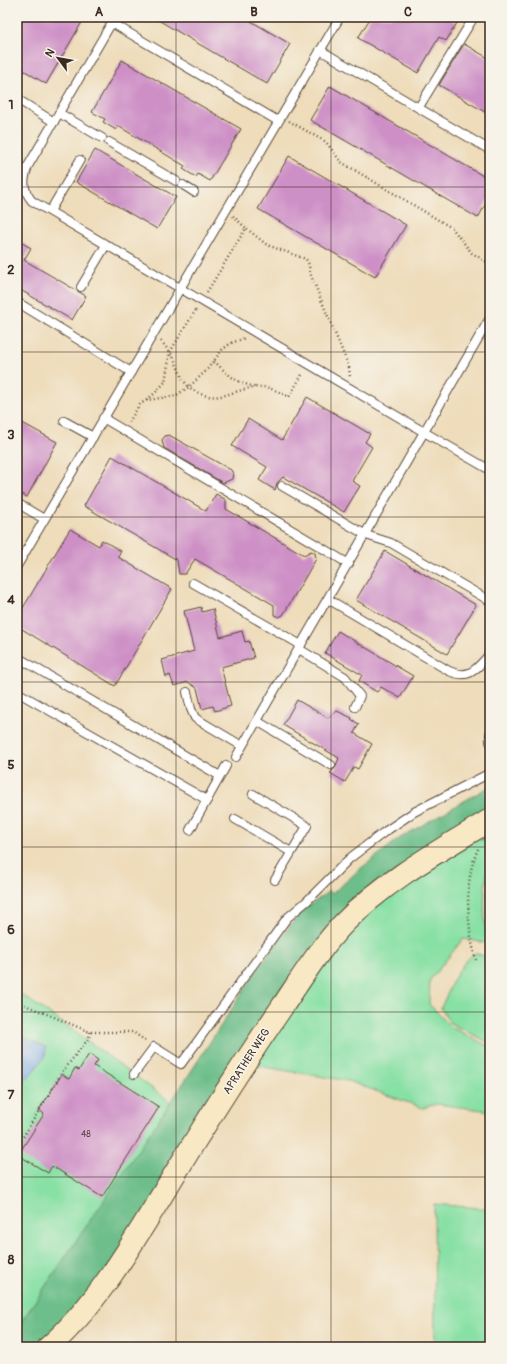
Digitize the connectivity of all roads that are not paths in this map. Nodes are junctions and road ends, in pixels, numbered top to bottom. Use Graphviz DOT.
graph roads {
  1 [pos="474,17"];
  2 [pos="337,18"];
  3 [pos="113,20"];
  4 [pos="320,50"];
  5 [pos="17,99"];
  6 [pos="419,107"];
  7 [pos="59,113"];
  8 [pos="280,119"];
  9 [pos="54,122"];
  10 [pos="490,150"];
  11 [pos="80,160"];
  12 [pos="194,192"];
  13 [pos="50,211"];
  14 [pos="106,245"];
  15 [pos="81,287"];
  16 [pos="179,289"];
  17 [pos="17,302"];
  18 [pos="490,318"];
  19 [pos="131,372"];
  20 [pos="103,418"];
  21 [pos="64,420"];
  22 [pos="424,432"];
  23 [pos="93,437"];
  24 [pos="490,470"];
  25 [pos="282,486"];
  26 [pos="17,503"];
  27 [pos="44,519"];
  28 [pos="366,535"];
  29 [pos="349,564"];
  30 [pos="17,566"];
  31 [pos="193,583"];
  32 [pos="328,599"];
  33 [pos="490,601"];
  34 [pos="300,647"];
  35 [pos="490,654"];
  36 [pos="17,657"];
  37 [pos="17,692"];
  38 [pos="187,692"];
  39 [pos="355,707"];
  40 [pos="257,721"];
  41 [pos="490,734"];
  42 [pos="490,742"];
  43 [pos="242,746"];
  44 [pos="236,757"];
  45 [pos="331,765"];
  46 [pos="226,766"];
  47 [pos="490,773"];
  48 [pos="220,776"];
  49 [pos="253,794"];
  50 [pos="207,800"];
  51 [pos="236,819"];
  52 [pos="490,820"];
  53 [pos="190,830"];
  54 [pos="291,852"];
  55 [pos="275,880"];
  56 [pos="134,1074"];
  57 [pos="49,1347"];
  1 -- 6 [label="lane"];
  2 -- 4 [label="lane"];
  3 -- 7 [label="lane"];
  3 -- 8 [label="lane"];
  4 -- 6 [label="lane"];
  4 -- 8 [label="lane"];
  5 -- 9 [label="lane"];
  6 -- 10 [label="lane"];
  7 -- 9 [label="lane"];
  7 -- 12 [label="lane"];
  8 -- 16 [label="lane"];
  9 -- 13 [label="lane"];
  11 -- 13 [label="lane"];
  13 -- 14 [label="lane"];
  14 -- 15 [label="lane"];
  14 -- 16 [label="lane"];
  16 -- 19 [label="lane"];
  16 -- 22 [label="lane"];
  17 -- 19 [label="lane"];
  18 -- 22 [label="lane"];
  19 -- 20 [label="lane"];
  20 -- 23 [label="lane"];
  20 -- 29 [label="lane"];
  21 -- 23 [label="lane"];
  22 -- 24 [label="lane"];
  22 -- 28 [label="lane"];
  23 -- 27 [label="lane"];
  25 -- 28 [label="lane"];
  26 -- 27 [label="lane"];
  27 -- 30 [label="lane"];
  28 -- 29 [label="lane"];
  28 -- 33 [label="lane"];
  29 -- 32 [label="lane"];
  31 -- 34 [label="lane"];
  32 -- 34 [label="lane"];
  32 -- 35 [label="lane"];
  34 -- 39 [label="lane"];
  34 -- 40 [label="lane"];
  36 -- 48 [label="lane"];
  37 -- 50 [label="lane"];
  38 -- 43 [label="lane"];
  40 -- 43 [label="lane"];
  40 -- 45 [label="lane"];
  41 -- 42 [label="lane"];
  43 -- 44 [label="lane"];
  46 -- 48 [label="lane"];
  47 -- 56 [label="lane"];
  48 -- 50 [label="lane"];
  49 -- 54 [label="lane"];
  50 -- 53 [label="lane"];
  51 -- 54 [label="lane"];
  52 -- 57 [label="street, APRATHER WEG"];
  54 -- 55 [label="lane"];
}
